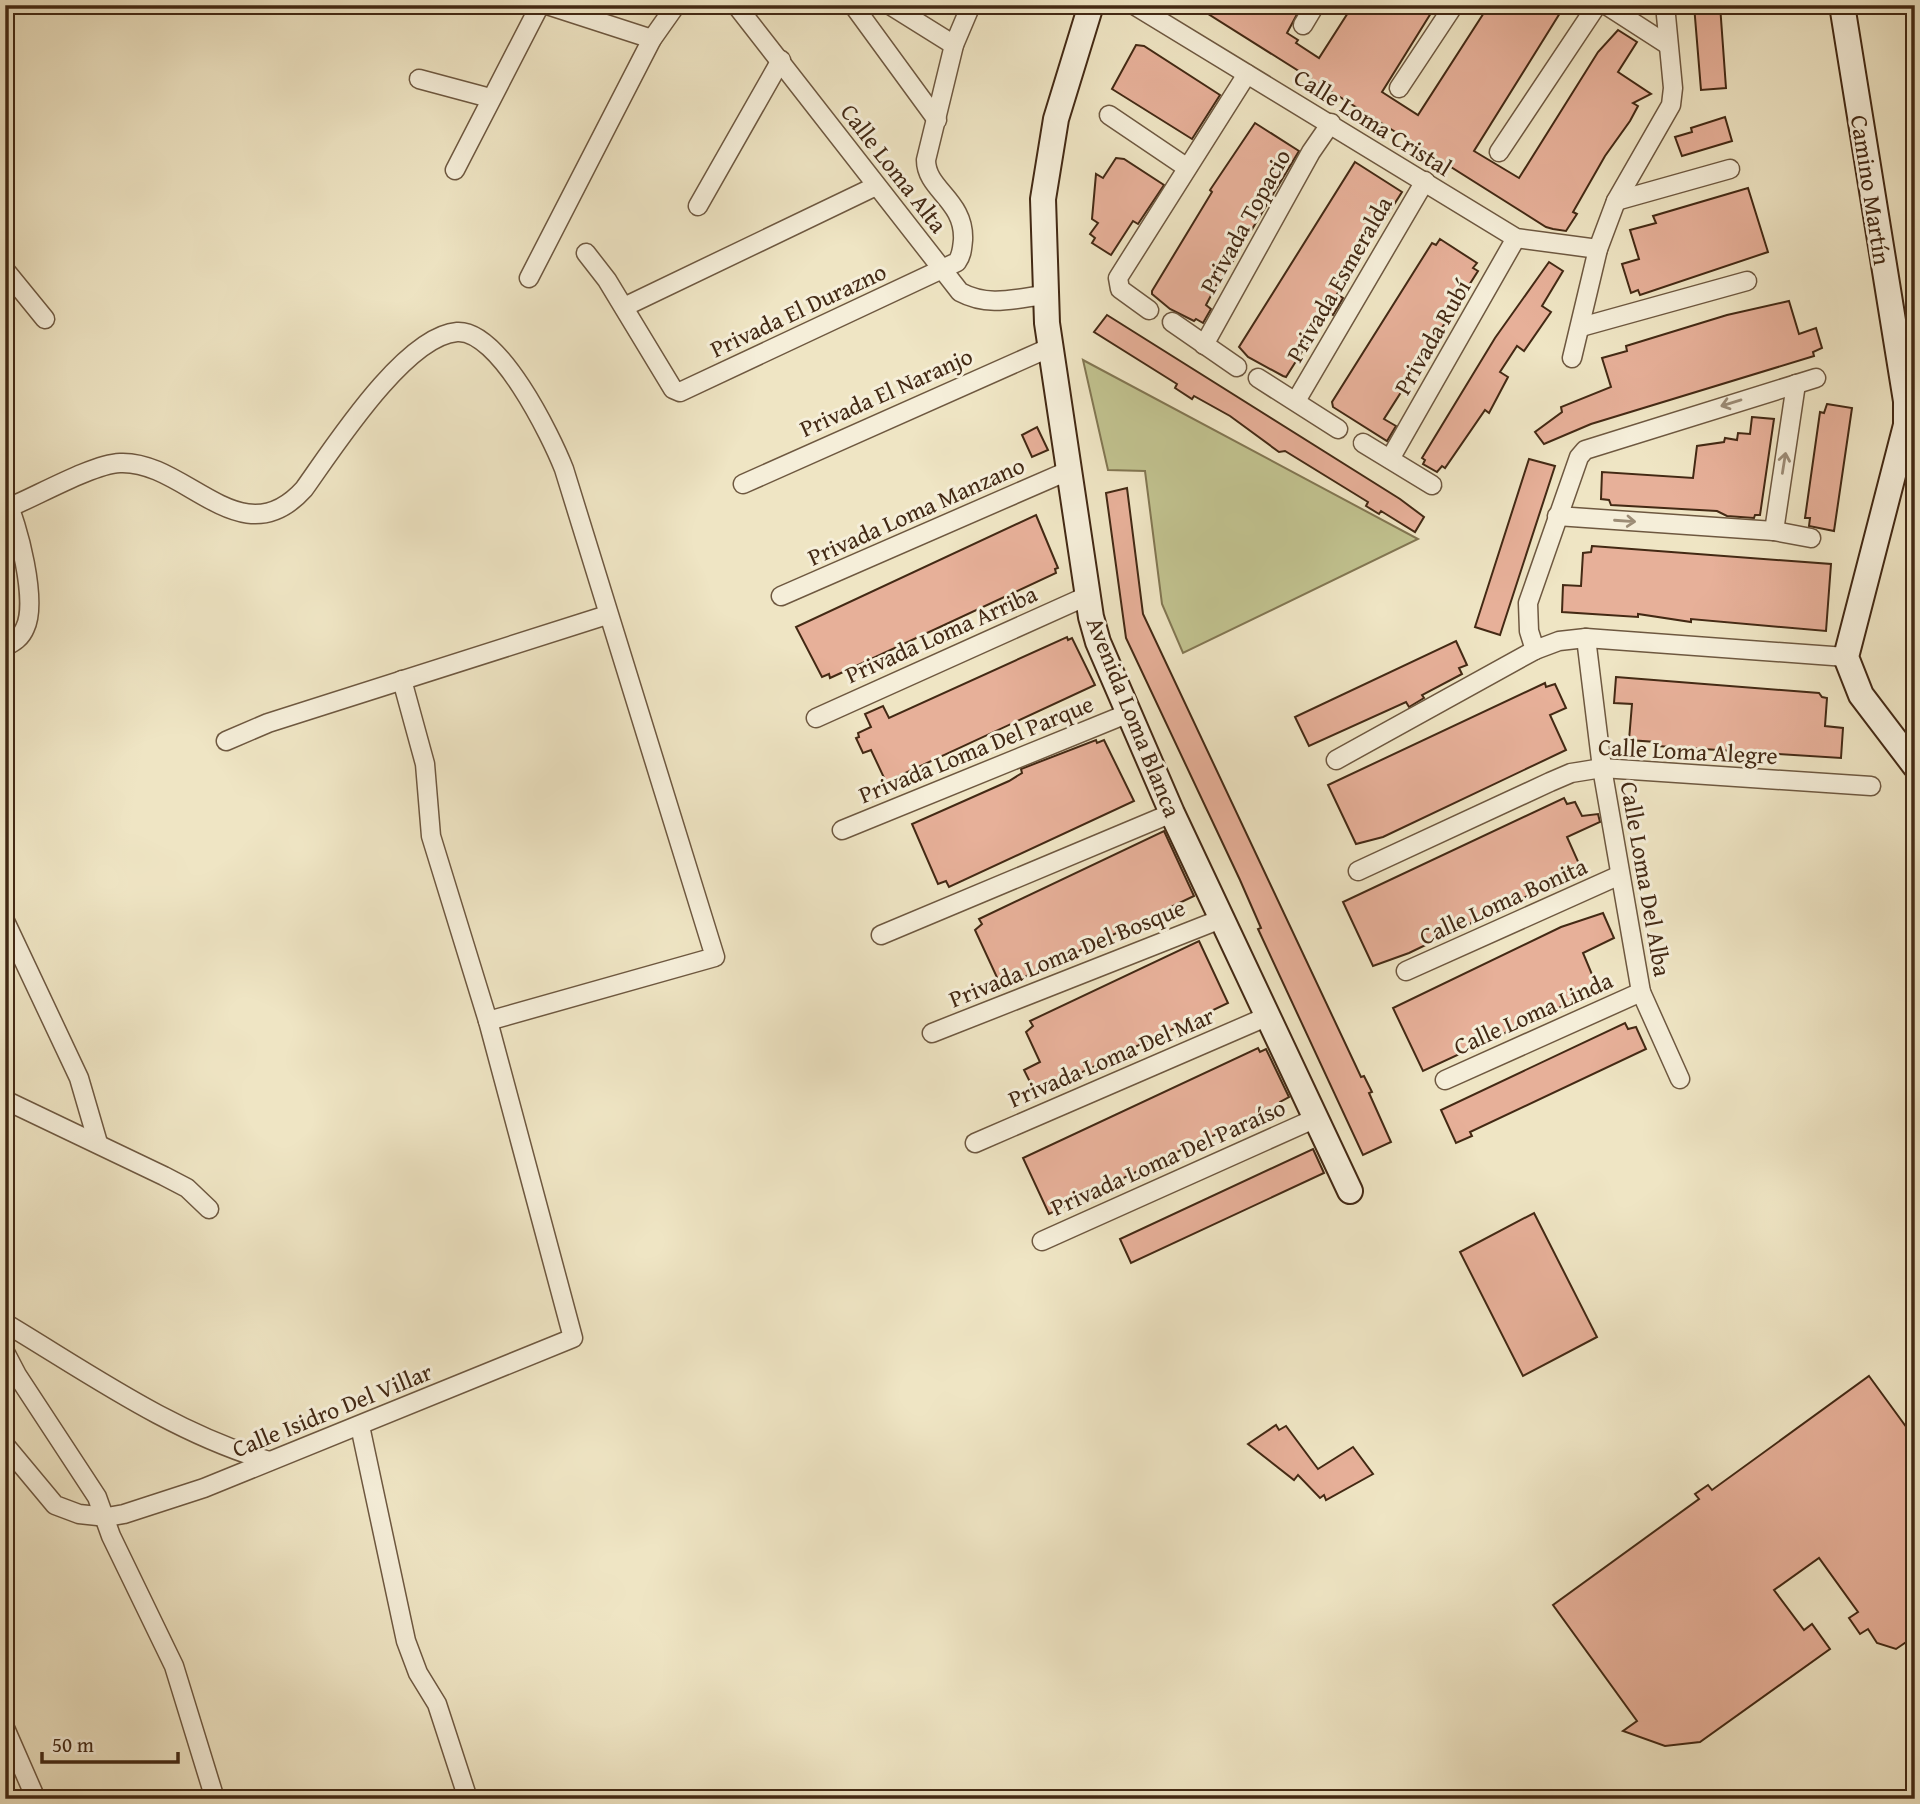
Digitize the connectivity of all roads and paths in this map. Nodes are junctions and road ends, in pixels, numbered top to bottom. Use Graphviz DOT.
graph roads {
  1 [pos="540,5"];
  2 [pos="547,5"];
  3 [pos="676,5"];
  4 [pos="736,5"];
  5 [pos="853,5"];
  6 [pos="890,5"];
  7 [pos="971,5"];
  8 [pos="1091,5"];
  9 [pos="1134,5"];
  10 [pos="1315,5"];
  11 [pos="1454,5"];
  12 [pos="1597,5"];
  13 [pos="1606,5"];
  14 [pos="1665,5"];
  15 [pos="1842,5"];
  16 [pos="1303,25"];
  17 [pos="652,39"];
  18 [pos="954,45"];
  19 [pos="1668,45"];
  20 [pos="781,60"];
  21 [pos="1247,74"];
  22 [pos="419,79"];
  23 [pos="1399,88"];
  24 [pos="490,98"];
  25 [pos="1109,115"];
  26 [pos="937,120"];
  27 [pos="1331,123"];
  28 [pos="1499,152"];
  29 [pos="1185,167"];
  30 [pos="1730,169"];
  31 [pos="455,170"];
  32 [pos="1425,181"];
  33 [pos="876,186"];
  34 [pos="1616,201"];
  35 [pos="698,206"];
  36 [pos="1516,238"];
  37 [pos="1598,249"];
  38 [pos="586,253"];
  39 [pos="941,269"];
  40 [pos="5,270"];
  41 [pos="529,278"];
  42 [pos="1748,281"];
  43 [pos="1044,295"];
  44 [pos="624,307"];
  45 [pos="1149,310"];
  46 [pos="45,319"];
  47 [pos="1172,322"];
  48 [pos="1581,327"];
  49 [pos="1204,345"];
  50 [pos="1051,347"];
  51 [pos="1572,358"];
  52 [pos="1237,367"];
  53 [pos="1258,378"];
  54 [pos="1816,378"];
  55 [pos="1796,384"];
  56 [pos="1296,401"];
  57 [pos="1338,429"];
  58 [pos="1363,443"];
  59 [pos="1390,459"];
  60 [pos="1070,470"];
  61 [pos="743,484"];
  62 [pos="1432,485"];
  63 [pos="8,502"];
  64 [pos="1557,516"];
  65 [pos="1774,531"];
  66 [pos="1811,538"];
  67 [pos="781,596"];
  68 [pos="1087,596"];
  69 [pos="607,615"];
  70 [pos="1587,638"];
  71 [pos="5,647"];
  72 [pos="1535,650"];
  73 [pos="1846,657"];
  74 [pos="402,680"];
  75 [pos="1129,713"];
  76 [pos="816,718"];
  77 [pos="226,741"];
  78 [pos="1336,760"];
  79 [pos="1915,766"];
  80 [pos="1601,768"];
  81 [pos="1871,786"];
  82 [pos="1172,813"];
  83 [pos="842,830"];
  84 [pos="1357,871"];
  85 [pos="1620,875"];
  86 [pos="1221,919"];
  87 [pos="5,921"];
  88 [pos="881,935"];
  89 [pos="1406,971"];
  90 [pos="1641,992"];
  91 [pos="1266,1017"];
  92 [pos="488,1021"];
  93 [pos="932,1033"];
  94 [pos="1680,1079"];
  95 [pos="1445,1080"];
  96 [pos="5,1100"];
  97 [pos="1314,1119"];
  98 [pos="98,1143"];
  99 [pos="975,1143"];
  100 [pos="1350,1191"];
  101 [pos="209,1209"];
  102 [pos="1042,1241"];
  103 [pos="5,1323"];
  104 [pos="5,1352"];
  105 [pos="360,1426"];
  106 [pos="5,1445"];
  107 [pos="269,1461"];
  108 [pos="107,1517"];
  109 [pos="5,1728"];
  110 [pos="36,1799"];
  111 [pos="215,1799"];
  112 [pos="468,1799"];
  1 -- 24 [label="street"];
  2 -- 17 [label="street"];
  3 -- 17 [label="street"];
  4 -- 20 [label="street, Calle Loma Alta"];
  5 -- 26 [label="street"];
  6 -- 18 [label="street"];
  7 -- 18 [label="street"];
  8 -- 43 [label="street, Avenida Loma Blanca"];
  9 -- 21 [label="street, Calle Loma Cristal"];
  10 -- 16 [label="street"];
  11 -- 23 [label="street"];
  12 -- 28 [label="street"];
  13 -- 19 [label="street"];
  14 -- 19 [label="street"];
  15 -- 73 [label="street, Camino Martín"];
  17 -- 41 [label="street"];
  18 -- 26 [label="street"];
  19 -- 34 [label="street"];
  20 -- 33 [label="street, Calle Loma Alta"];
  20 -- 35 [label="street"];
  21 -- 27 [label="street, Calle Loma Cristal"];
  21 -- 29 [label="street"];
  22 -- 24 [label="street"];
  24 -- 31 [label="street"];
  25 -- 29 [label="street"];
  26 -- 39 [label="street"];
  27 -- 32 [label="street, Calle Loma Cristal"];
  27 -- 49 [label="street, Privada Topacio"];
  29 -- 45 [label="street"];
  30 -- 34 [label="street"];
  32 -- 36 [label="street, Calle Loma Cristal"];
  32 -- 56 [label="street, Privada Esmeralda"];
  33 -- 39 [label="street, Calle Loma Alta"];
  33 -- 44 [label="street"];
  34 -- 37 [label="street"];
  36 -- 37 [label="street, Calle Loma Cristal"];
  36 -- 59 [label="street, Privada Rubí"];
  37 -- 48 [label="street"];
  38 -- 44 [label="street"];
  39 -- 43 [label="street, Calle Loma Alta"];
  39 -- 44 [label="street, Privada El Durazno"];
  40 -- 46 [label="street"];
  42 -- 48 [label="street"];
  43 -- 50 [label="street, Avenida Loma Blanca"];
  47 -- 49 [label="street"];
  48 -- 51 [label="street"];
  49 -- 52 [label="street"];
  50 -- 60 [label="street, Avenida Loma Blanca"];
  50 -- 61 [label="street, Privada El Naranjo"];
  53 -- 56 [label="street"];
  54 -- 55 [label="street"];
  55 -- 64 [label="street, one-way"];
  65 -- 55 [label="street, one-way"];
  56 -- 57 [label="street"];
  58 -- 59 [label="street"];
  59 -- 62 [label="street"];
  60 -- 67 [label="street, Privada Loma Manzano"];
  60 -- 68 [label="street, Avenida Loma Blanca"];
  63 -- 69 [label="street"];
  63 -- 71 [label="street"];
  64 -- 65 [label="street, one-way"];
  64 -- 72 [label="street"];
  65 -- 66 [label="street"];
  68 -- 75 [label="street, Avenida Loma Blanca"];
  68 -- 76 [label="street, Privada Loma Arriba"];
  69 -- 74 [label="street"];
  69 -- 92 [label="street"];
  70 -- 72 [label="street"];
  70 -- 73 [label="street"];
  70 -- 80 [label="street, Calle Loma Del Alba"];
  72 -- 78 [label="street"];
  73 -- 79 [label="street"];
  74 -- 77 [label="street"];
  74 -- 92 [label="street"];
  75 -- 82 [label="street, Avenida Loma Blanca"];
  75 -- 83 [label="street, Privada Loma Del Parque"];
  80 -- 81 [label="street, Calle Loma Alegre"];
  80 -- 84 [label="street, Calle Loma Alegre"];
  80 -- 85 [label="street, Calle Loma Del Alba"];
  82 -- 86 [label="street, Avenida Loma Blanca"];
  82 -- 88 [label="street"];
  85 -- 89 [label="street, Calle Loma Bonita"];
  85 -- 90 [label="street, Calle Loma Del Alba"];
  86 -- 91 [label="street, Avenida Loma Blanca"];
  86 -- 93 [label="street, Privada Loma Del Bosque"];
  87 -- 98 [label="street"];
  90 -- 94 [label="street, Calle Loma Del Alba"];
  90 -- 95 [label="street, Calle Loma Linda"];
  91 -- 97 [label="street, Avenida Loma Blanca"];
  91 -- 99 [label="street, Privada Loma Del Mar"];
  92 -- 105 [label="street, Calle Isidro Del Villar"];
  96 -- 98 [label="street"];
  97 -- 100 [label="street, Avenida Loma Blanca"];
  97 -- 102 [label="street, Privada Loma Del Paraíso"];
  98 -- 101 [label="street"];
  103 -- 107 [label="street"];
  104 -- 108 [label="street"];
  105 -- 107 [label="street, Calle Isidro Del Villar"];
  105 -- 112 [label="street"];
  106 -- 108 [label="street"];
  107 -- 108 [label="street, Calle Isidro Del Villar"];
  108 -- 111 [label="street"];
  109 -- 110 [label="street"];
}
